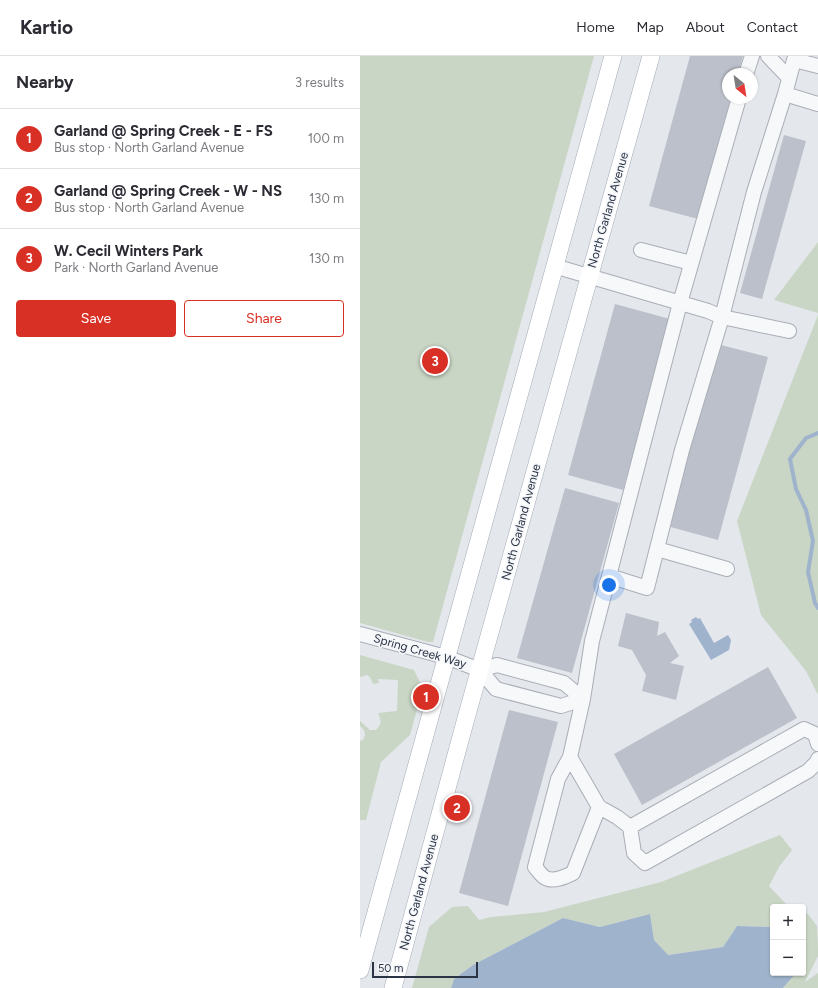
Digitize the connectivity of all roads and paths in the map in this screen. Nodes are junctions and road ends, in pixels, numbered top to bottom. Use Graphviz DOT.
graph roads {
  1 [pos="613,56"];
  2 [pos="651,56"];
  3 [pos="752,56"];
  4 [pos="768,56"];
  5 [pos="818,66"];
  6 [pos="748,68"];
  7 [pos="789,78"];
  8 [pos="785,94"];
  9 [pos="737,104"];
  10 [pos="818,104"];
  11 [pos="641,250"];
  12 [pos="691,263"];
  13 [pos="554,266"];
  14 [pos="589,277"];
  15 [pos="680,303"];
  16 [pos="722,317"];
  17 [pos="789,331"];
  18 [pos="657,549"];
  19 [pos="727,569"];
  20 [pos="609,576"];
  21 [pos="360,634"];
  22 [pos="446,657"];
  23 [pos="480,670"];
  24 [pos="583,699"];
  25 [pos="818,744"];
  26 [pos="570,757"];
  27 [pos="818,759"];
  28 [pos="599,807"];
  29 [pos="630,827"];
  30 [pos="360,970"];
  31 [pos="393,988"];
  1 -- 13 [label="main road"];
  2 -- 14 [label="main road, North Garland Avenue"];
  3 -- 6 [label="street"];
  4 -- 7 [label="street"];
  5 -- 7 [label="street"];
  7 -- 8 [label="street"];
  8 -- 10 [label="street"];
  8 -- 16 [label="street"];
  9 -- 12 [label="street"];
  11 -- 12 [label="street"];
  12 -- 15 [label="street"];
  13 -- 14 [label="street"];
  13 -- 22 [label="main road"];
  14 -- 15 [label="street"];
  14 -- 23 [label="main road, North Garland Avenue"];
  15 -- 16 [label="street"];
  15 -- 20 [label="street"];
  16 -- 17 [label="street"];
  16 -- 18 [label="street"];
  18 -- 19 [label="street"];
  18 -- 20 [label="street"];
  20 -- 24 [label="street"];
  21 -- 22 [label="street, Spring Creek Way"];
  22 -- 23 [label="street, Spring Creek Way"];
  22 -- 30 [label="main road"];
  23 -- 24 [label="street"];
  23 -- 24 [label="street"];
  23 -- 31 [label="main road, North Garland Avenue"];
  24 -- 26 [label="street"];
  25 -- 29 [label="street"];
  26 -- 28 [label="street"];
  26 -- 28 [label="street"];
  27 -- 29 [label="street"];
  28 -- 29 [label="street"];
}
